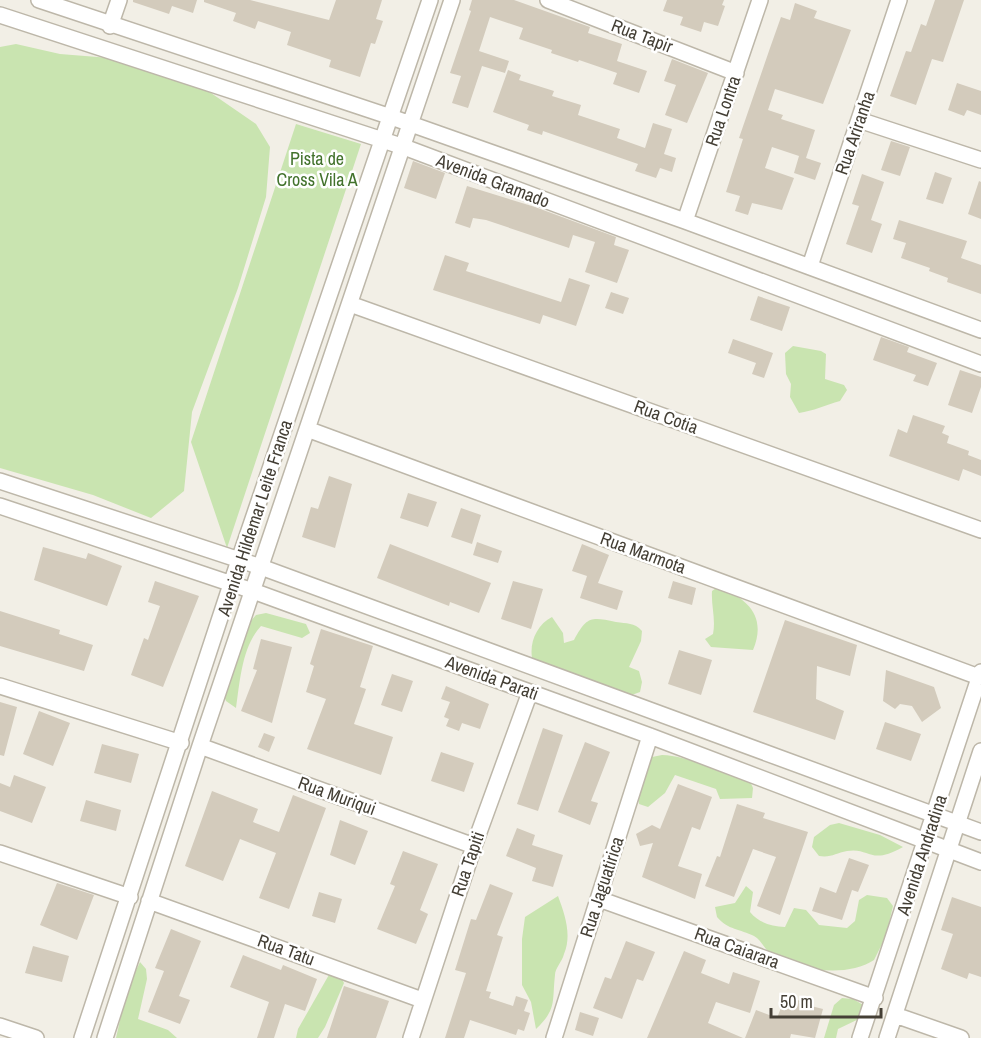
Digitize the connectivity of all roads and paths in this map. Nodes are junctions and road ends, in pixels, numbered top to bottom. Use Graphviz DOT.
graph roads {
  1 [pos="39,0"];
  2 [pos="118,0"];
  3 [pos="430,0"];
  4 [pos="452,0"];
  5 [pos="548,0"];
  6 [pos="760,0"];
  7 [pos="899,0"];
  8 [pos="0,15"];
  9 [pos="110,26"];
  10 [pos="736,73"];
  11 [pos="391,117"];
  12 [pos="859,120"];
  13 [pos="411,125"];
  14 [pos="384,141"];
  15 [pos="404,147"];
  16 [pos="981,160"];
  17 [pos="685,221"];
  18 [pos="810,266"];
  19 [pos="350,304"];
  20 [pos="981,330"];
  21 [pos="981,364"];
  22 [pos="308,429"];
  23 [pos="0,482"];
  24 [pos="0,506"];
  25 [pos="981,531"];
  26 [pos="239,560"];
  27 [pos="261,567"];
  28 [pos="232,584"];
  29 [pos="253,591"];
  30 [pos="980,675"];
  31 [pos="0,686"];
  32 [pos="530,692"];
  33 [pos="650,736"];
  34 [pos="181,743"];
  35 [pos="200,746"];
  36 [pos="981,751"];
  37 [pos="935,815"];
  38 [pos="957,823"];
  39 [pos="981,832"];
  40 [pos="926,841"];
  41 [pos="474,846"];
  42 [pos="947,850"];
  43 [pos="0,853"];
  44 [pos="981,862"];
  45 [pos="130,897"];
  46 [pos="599,899"];
  47 [pos="149,901"];
  48 [pos="874,998"];
  49 [pos="422,1000"];
  50 [pos="895,1014"];
  51 [pos="0,1026"];
  52 [pos="36,1038"];
  53 [pos="82,1038"];
  54 [pos="105,1038"];
  55 [pos="411,1038"];
  56 [pos="554,1038"];
  57 [pos="860,1038"];
  58 [pos="887,1038"];
  59 [pos="961,1038"];
  1 -- 9 [label="street, Avenida Gramado"];
  2 -- 9 [label="street"];
  3 -- 11 [label="street, Avenida Hildemar Leite Franca"];
  4 -- 13 [label="street, Avenida Hildemar Leite Franca"];
  5 -- 10 [label="street, Rua Tapir"];
  6 -- 10 [label="street, Rua Lontra"];
  7 -- 12 [label="street, Rua Ariranha"];
  8 -- 14 [label="street, Avenida Gramado"];
  9 -- 11 [label="street, Avenida Gramado"];
  10 -- 17 [label="street, Rua Lontra"];
  11 -- 13 [label="street, Avenida Gramado"];
  11 -- 14 [label="street, Avenida Hildemar Leite Franca"];
  12 -- 16 [label="street"];
  12 -- 18 [label="street, Rua Ariranha"];
  13 -- 15 [label="street, Avenida Hildemar Leite Franca"];
  13 -- 17 [label="street, Avenida Gramado"];
  14 -- 15 [label="street, Avenida Gramado"];
  14 -- 26 [label="street, Avenida Hildemar Leite Franca"];
  15 -- 19 [label="street, Avenida Hildemar Leite Franca"];
  15 -- 21 [label="street, Avenida Gramado"];
  17 -- 18 [label="street, Avenida Gramado"];
  18 -- 20 [label="street, Avenida Gramado"];
  19 -- 22 [label="street, Avenida Hildemar Leite Franca"];
  19 -- 25 [label="street, Rua Cotia"];
  22 -- 27 [label="street, Avenida Hildemar Leite Franca"];
  22 -- 30 [label="street, Rua Marmota"];
  23 -- 26 [label="street, Avenida Parati"];
  24 -- 28 [label="street, Avenida Parati"];
  26 -- 27 [label="street, Avenida Parati"];
  26 -- 28 [label="street, Avenida Hildemar Leite Franca"];
  27 -- 29 [label="street, Avenida Hildemar Leite Franca"];
  27 -- 37 [label="street, Avenida Parati"];
  28 -- 29 [label="street, Avenida Parati"];
  28 -- 34 [label="street, Avenida Hildemar Leite Franca"];
  29 -- 32 [label="street, Avenida Parati"];
  29 -- 35 [label="street, Avenida Hildemar Leite Franca"];
  30 -- 37 [label="street, Avenida Andradina"];
  31 -- 34 [label="street"];
  32 -- 33 [label="street, Avenida Parati"];
  32 -- 41 [label="street, Rua Tapiti"];
  33 -- 40 [label="street, Avenida Parati"];
  33 -- 46 [label="street, Rua Jaguatirica"];
  34 -- 45 [label="street, Avenida Hildemar Leite Franca"];
  35 -- 41 [label="street, Rua Muriqui"];
  35 -- 47 [label="street, Avenida Hildemar Leite Franca"];
  36 -- 38 [label="street, Avenida Andradina"];
  37 -- 38 [label="street, Avenida Parati"];
  37 -- 40 [label="street, Avenida Andradina"];
  38 -- 39 [label="street, Avenida Parati"];
  38 -- 42 [label="street, Avenida Andradina"];
  40 -- 42 [label="street, Avenida Parati"];
  40 -- 48 [label="street, Avenida Andradina"];
  41 -- 49 [label="street, Rua Tapiti"];
  42 -- 44 [label="street, Avenida Parati"];
  42 -- 50 [label="street, Avenida Andradina"];
  43 -- 45 [label="street"];
  45 -- 53 [label="street, Avenida Hildemar Leite Franca"];
  46 -- 48 [label="street, Rua Caiarara"];
  46 -- 56 [label="street, Rua Jaguatirica"];
  47 -- 49 [label="street, Rua Tatu"];
  47 -- 54 [label="street, Avenida Hildemar Leite Franca"];
  48 -- 57 [label="street, Avenida Andradina"];
  49 -- 55 [label="street, Rua Tapiti"];
  50 -- 58 [label="street, Avenida Andradina"];
  50 -- 59 [label="street"];
  51 -- 52 [label="street"];
}
